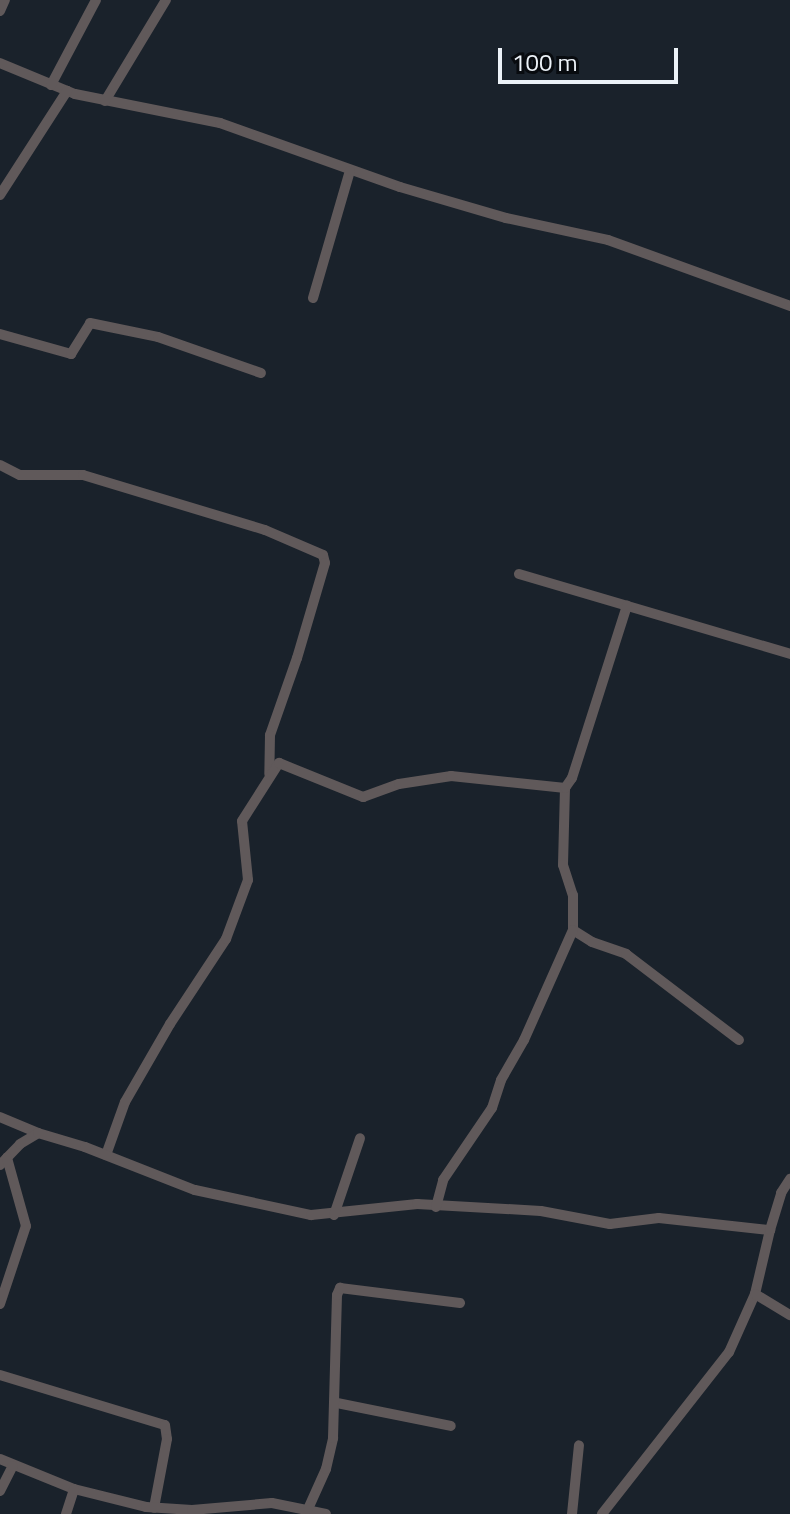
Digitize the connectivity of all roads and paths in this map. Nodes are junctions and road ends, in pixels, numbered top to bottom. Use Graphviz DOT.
graph roads {
  1 [pos="5,0"];
  2 [pos="96,0"];
  3 [pos="166,0"];
  4 [pos="0,11"];
  5 [pos="0,63"];
  6 [pos="51,85"];
  7 [pos="67,91"];
  8 [pos="105,101"];
  9 [pos="350,171"];
  10 [pos="0,195"];
  11 [pos="313,298"];
  12 [pos="790,306"];
  13 [pos="0,334"];
  14 [pos="261,373"];
  15 [pos="0,465"];
  16 [pos="519,574"];
  17 [pos="627,606"];
  18 [pos="790,654"];
  19 [pos="269,774"];
  20 [pos="565,788"];
  21 [pos="573,930"];
  22 [pos="739,1040"];
  23 [pos="0,1117"];
  24 [pos="38,1133"];
  25 [pos="360,1138"];
  26 [pos="106,1155"];
  27 [pos="4,1161"];
  28 [pos="790,1179"];
  29 [pos="436,1207"];
  30 [pos="334,1215"];
  31 [pos="770,1230"];
  32 [pos="755,1294"];
  33 [pos="460,1303"];
  34 [pos="0,1304"];
  35 [pos="790,1315"];
  36 [pos="0,1375"];
  37 [pos="337,1403"];
  38 [pos="451,1426"];
  39 [pos="579,1445"];
  40 [pos="0,1459"];
  41 [pos="13,1466"];
  42 [pos="74,1489"];
  43 [pos="0,1491"];
  44 [pos="154,1508"];
  45 [pos="308,1509"];
  46 [pos="66,1514"];
  47 [pos="326,1514"];
  48 [pos="572,1514"];
  49 [pos="602,1514"];
  1 -- 4 [label="street"];
  2 -- 6 [label="street"];
  3 -- 8 [label="street"];
  5 -- 6 [label="street"];
  6 -- 7 [label="street"];
  7 -- 8 [label="street"];
  7 -- 10 [label="street"];
  8 -- 9 [label="street"];
  9 -- 11 [label="street"];
  9 -- 12 [label="street"];
  13 -- 14 [label="street"];
  15 -- 19 [label="street"];
  16 -- 17 [label="street"];
  17 -- 18 [label="street"];
  17 -- 20 [label="street"];
  19 -- 20 [label="street"];
  19 -- 26 [label="street"];
  20 -- 21 [label="street"];
  21 -- 22 [label="street"];
  21 -- 29 [label="street"];
  23 -- 24 [label="street"];
  24 -- 26 [label="street"];
  24 -- 27 [label="street"];
  25 -- 30 [label="street"];
  26 -- 30 [label="street"];
  27 -- 34 [label="street"];
  28 -- 31 [label="street"];
  29 -- 30 [label="street"];
  29 -- 31 [label="street"];
  31 -- 32 [label="street"];
  32 -- 35 [label="street"];
  32 -- 49 [label="street"];
  33 -- 37 [label="street"];
  36 -- 44 [label="street"];
  37 -- 38 [label="street"];
  37 -- 45 [label="street"];
  39 -- 48 [label="street"];
  40 -- 41 [label="street"];
  41 -- 42 [label="street"];
  41 -- 43 [label="street"];
  42 -- 44 [label="street"];
  42 -- 46 [label="street"];
  44 -- 45 [label="street"];
  45 -- 47 [label="street"];
}
